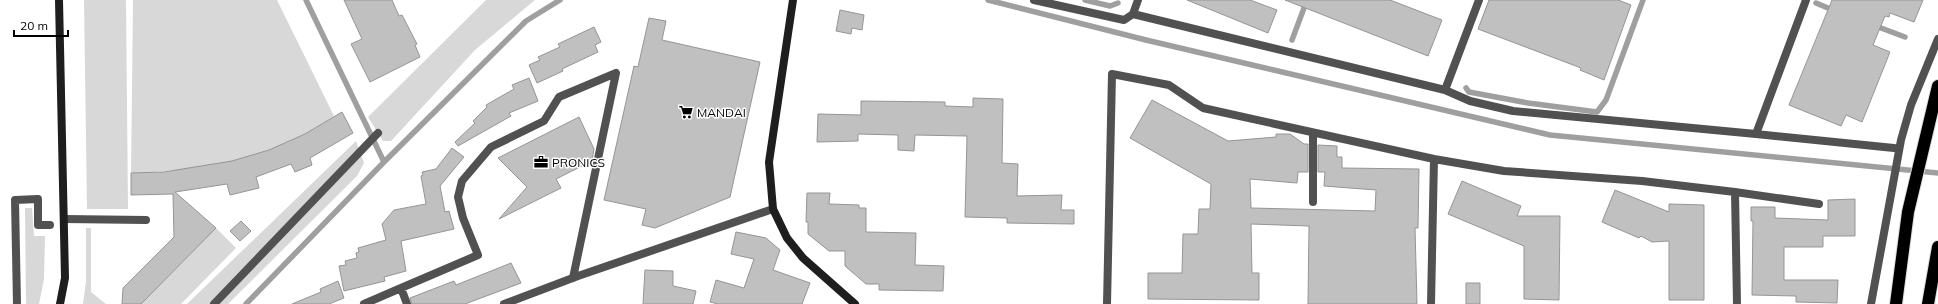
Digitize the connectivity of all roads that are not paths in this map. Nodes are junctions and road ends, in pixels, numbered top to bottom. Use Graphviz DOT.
graph roads {
  1 [pos="59,0"];
  2 [pos="793,0"];
  3 [pos="1034,0"];
  4 [pos="1138,0"];
  5 [pos="1479,0"];
  6 [pos="1806,0"];
  7 [pos="1133,14"];
  8 [pos="1938,39"];
  9 [pos="1938,86"];
  10 [pos="1445,90"];
  11 [pos="378,133"];
  12 [pos="1312,133"];
  13 [pos="1756,134"];
  14 [pos="1894,148"];
  15 [pos="1434,160"];
  16 [pos="1735,192"];
  17 [pos="1313,202"];
  18 [pos="1819,204"];
  19 [pos="773,209"];
  20 [pos="64,219"];
  21 [pos="146,220"];
  22 [pos="50,225"];
  23 [pos="1938,247"];
  24 [pos="573,278"];
  25 [pos="401,288"];
  26 [pos="17,304"];
  27 [pos="60,304"];
  28 [pos="214,304"];
  29 [pos="364,304"];
  30 [pos="407,304"];
  31 [pos="504,304"];
  32 [pos="855,304"];
  33 [pos="1107,304"];
  34 [pos="1431,304"];
  35 [pos="1737,304"];
  36 [pos="1871,304"];
  37 [pos="1896,304"];
  38 [pos="1928,304"];
  1 -- 20 [label="street"];
  2 -- 19 [label="street"];
  3 -- 7 [label="street"];
  4 -- 7 [label="street"];
  5 -- 10 [label="street"];
  6 -- 13 [label="street"];
  7 -- 10 [label="street"];
  8 -- 36 [label="street"];
  9 -- 37 [label="highway"];
  10 -- 13 [label="street"];
  11 -- 28 [label="street"];
  12 -- 15 [label="street"];
  12 -- 17 [label="street"];
  12 -- 33 [label="street"];
  13 -- 14 [label="street"];
  15 -- 16 [label="street"];
  15 -- 34 [label="street"];
  16 -- 18 [label="street"];
  16 -- 35 [label="street"];
  19 -- 24 [label="street"];
  19 -- 32 [label="street"];
  20 -- 21 [label="street"];
  20 -- 27 [label="street"];
  22 -- 26 [label="street"];
  23 -- 38 [label="highway"];
  24 -- 25 [label="street"];
  24 -- 31 [label="street"];
  25 -- 29 [label="street"];
  25 -- 30 [label="street"];
}
